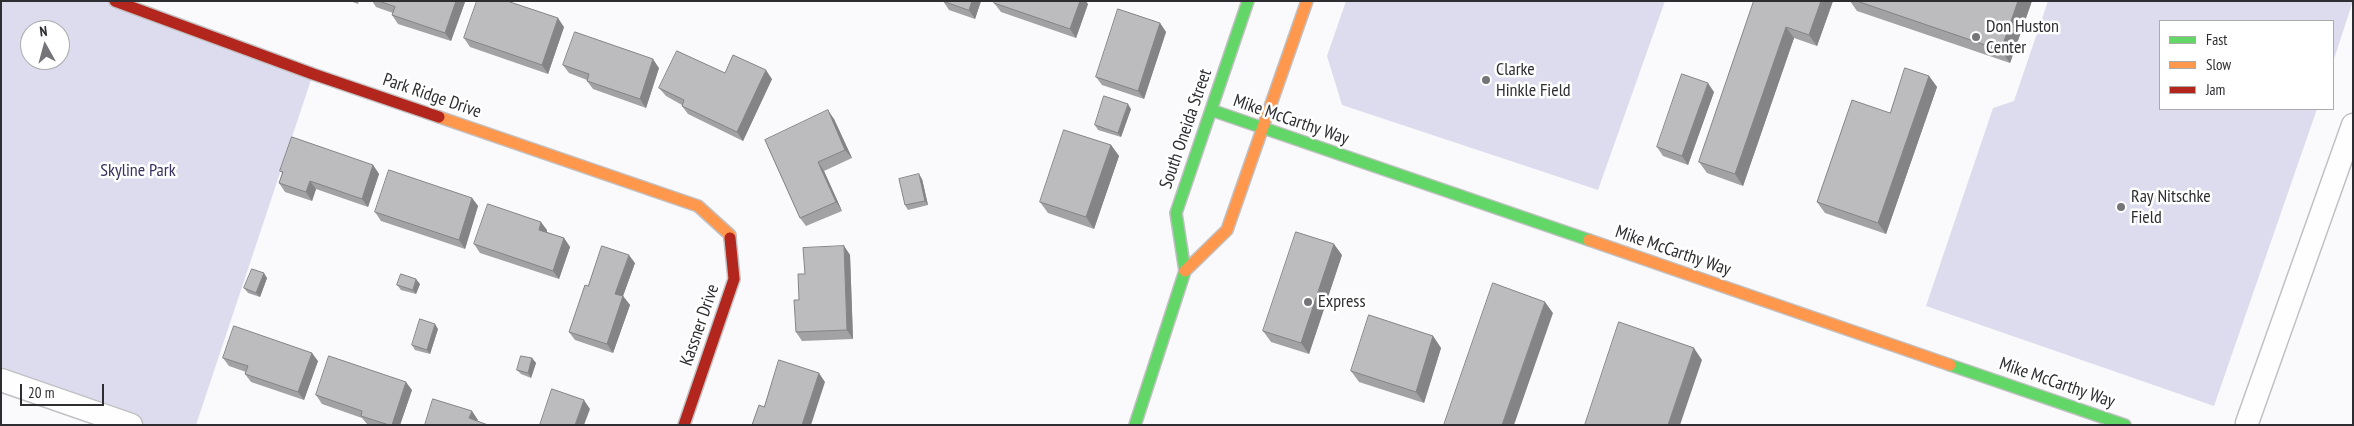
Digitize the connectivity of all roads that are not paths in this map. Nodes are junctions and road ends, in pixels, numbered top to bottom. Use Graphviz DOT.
graph roads {
  1 [pos="116,1"];
  2 [pos="1248,1"];
  3 [pos="1307,1"];
  4 [pos="1211,110"];
  5 [pos="2353,125"];
  6 [pos="1262,128"];
  7 [pos="730,235"];
  8 [pos="1185,271"];
  9 [pos="1,380"];
  10 [pos="2247,423"];
  11 [pos="131,425"];
  12 [pos="684,425"];
  13 [pos="1135,425"];
  14 [pos="2125,425"];
  1 -- 7 [label="street, Park Ridge Drive"];
  2 -- 4 [label="street, South Oneida Street"];
  3 -- 6 [label="street, South Oneida Street"];
  4 -- 6 [label="street, Mike McCarthy Way"];
  4 -- 8 [label="street, South Oneida Street"];
  5 -- 10 [label="street"];
  6 -- 8 [label="street, South Oneida Street"];
  6 -- 14 [label="street, Mike McCarthy Way"];
  7 -- 12 [label="street, Kassner Drive"];
  8 -- 13 [label="street, South Oneida Street"];
  9 -- 11 [label="street"];
}
